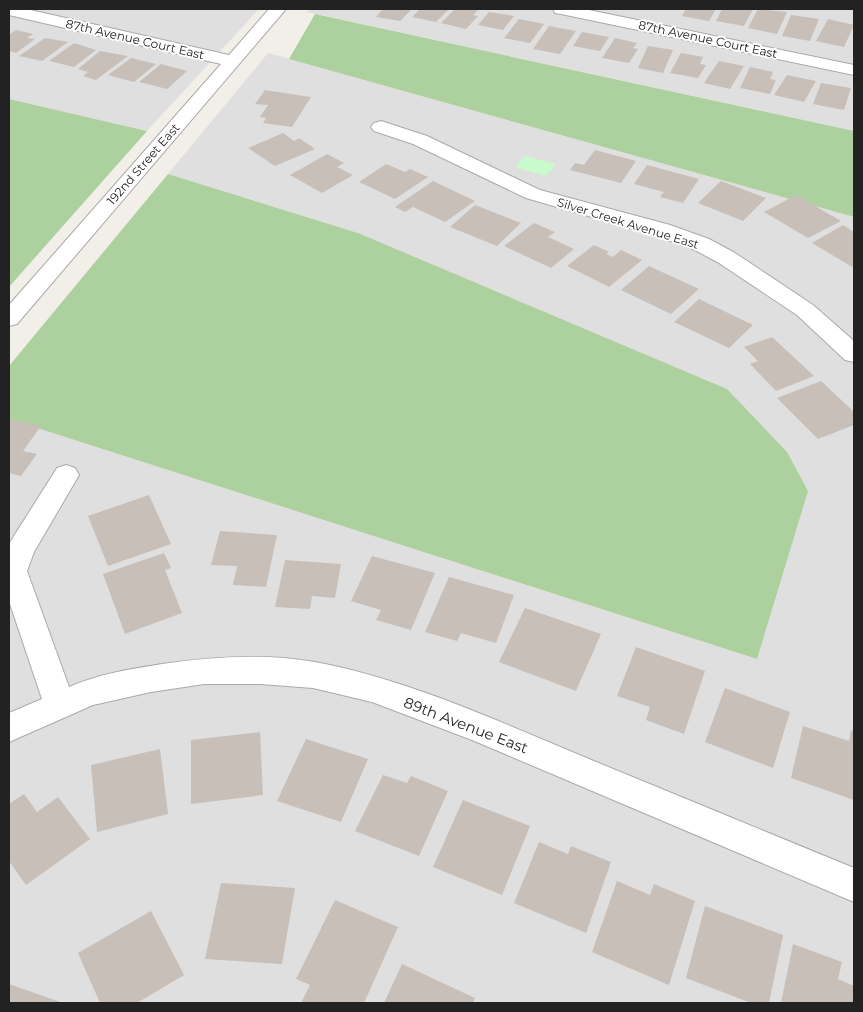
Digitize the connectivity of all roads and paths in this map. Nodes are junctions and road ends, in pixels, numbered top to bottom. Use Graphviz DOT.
graph roads {
  1 [pos="278,9"];
  2 [pos="9,10"];
  3 [pos="570,10"];
  4 [pos="232,61"];
  5 [pos="854,70"];
  6 [pos="381,127"];
  7 [pos="9,319"];
  8 [pos="854,354"];
  9 [pos="66,475"];
  10 [pos="60,705"];
  11 [pos="9,728"];
  12 [pos="854,885"];
  1 -- 4 [label="street, 192nd Street East"];
  2 -- 4 [label="street, 87th Avenue Court East"];
  3 -- 5 [label="street, 87th Avenue Court East"];
  4 -- 7 [label="street, 192nd Street East"];
  6 -- 8 [label="street, Silver Creek Avenue East"];
  9 -- 10 [label="street"];
  10 -- 11 [label="street, 89th Avenue East"];
  10 -- 12 [label="street, 89th Avenue East"];
}
